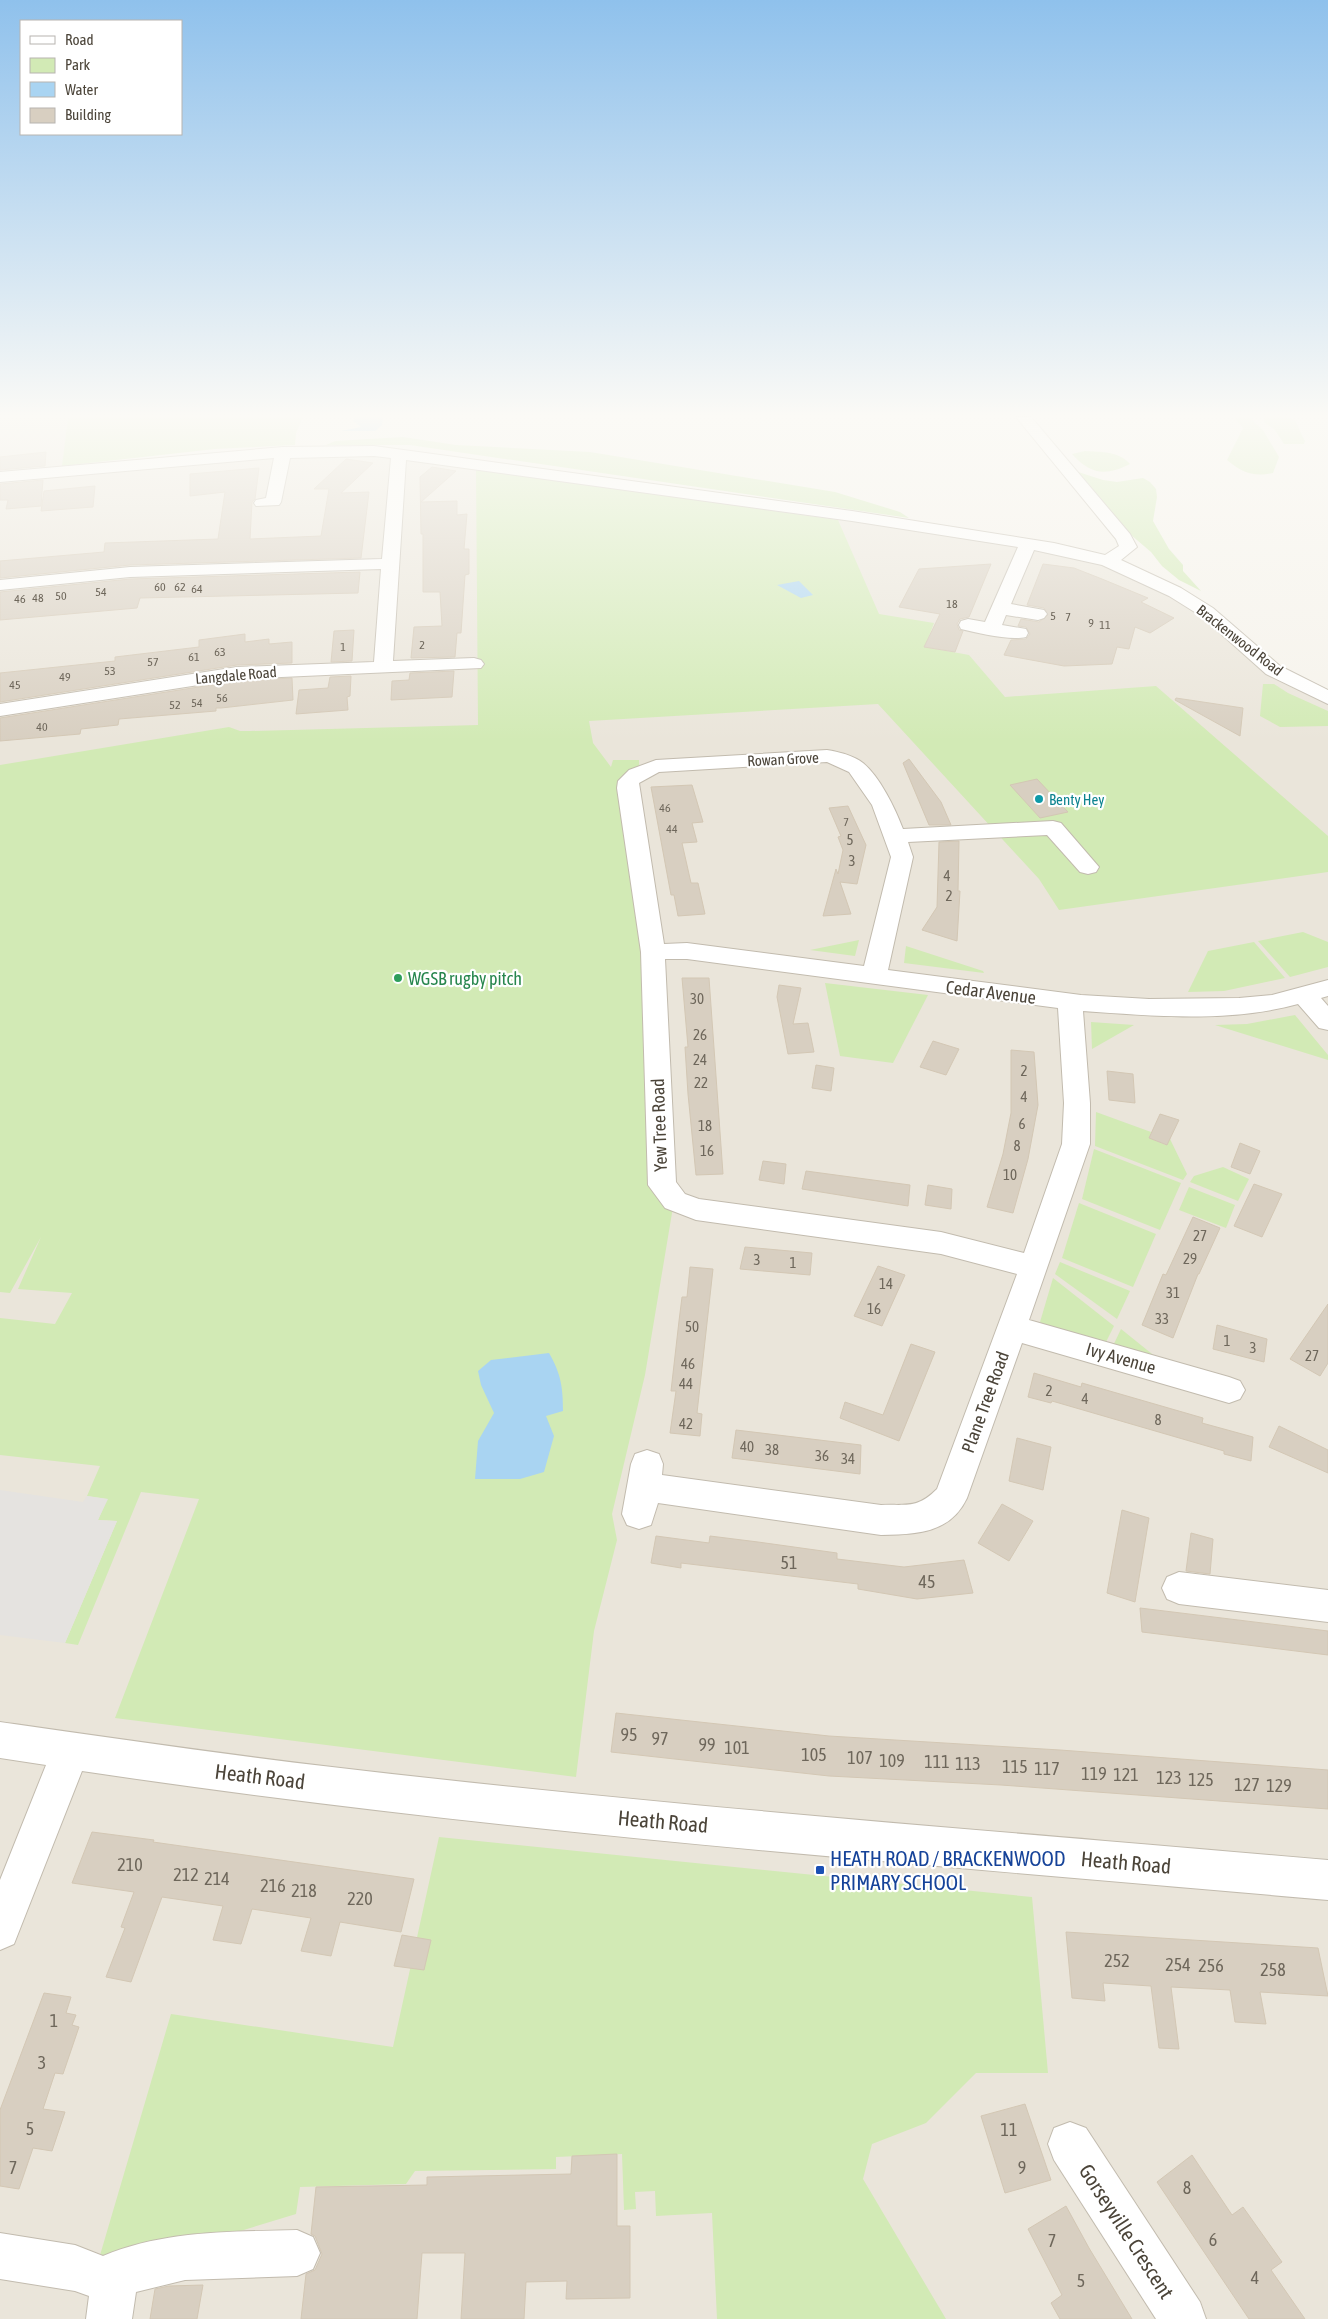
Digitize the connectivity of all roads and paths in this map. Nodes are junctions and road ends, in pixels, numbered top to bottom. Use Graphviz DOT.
graph roads {
  1 [pos="392,525"];
  2 [pos="910,525"];
  3 [pos="1113,525"];
  4 [pos="1028,544"];
  5 [pos="1108,561"];
  6 [pos="389,564"];
  7 [pos="0,584"];
  8 [pos="1000,608"];
  9 [pos="1038,614"];
  10 [pos="968,625"];
  11 [pos="991,629"];
  12 [pos="1019,633"];
  13 [pos="474,664"];
  14 [pos="383,666"];
  15 [pos="1328,698"];
  16 [pos="0,710"];
  17 [pos="636,774"];
  18 [pos="896,836"];
  19 [pos="1088,867"];
  20 [pos="653,952"];
  21 [pos="874,976"];
  22 [pos="1328,988"];
  23 [pos="1303,994"];
  24 [pos="1070,1002"];
  25 [pos="1328,1022"];
  26 [pos="1034,1267"];
  27 [pos="1012,1328"];
  28 [pos="1229,1390"];
  29 [pos="644,1488"];
  30 [pos="1179,1588"];
  31 [pos="1328,1606"];
  32 [pos="0,1740"];
  33 [pos="71,1751"];
  34 [pos="1328,1880"];
  35 [pos="0,1930"];
  36 [pos="1070,2144"];
  37 [pos="297,2253"];
  38 [pos="0,2256"];
  39 [pos="112,2301"];
  40 [pos="1183,2319"];
  1 -- 6 [label="street"];
  2 -- 4 [label="street, Brackenwood Road"];
  3 -- 5 [label="street"];
  4 -- 5 [label="street, Brackenwood Road"];
  4 -- 8 [label="street"];
  5 -- 15 [label="street, Brackenwood Road"];
  6 -- 7 [label="street"];
  6 -- 14 [label="street"];
  8 -- 9 [label="street"];
  8 -- 11 [label="street"];
  10 -- 11 [label="street"];
  11 -- 12 [label="street"];
  13 -- 14 [label="street, Langdale Road"];
  14 -- 16 [label="street, Langdale Road"];
  17 -- 18 [label="street, Rowan Grove"];
  17 -- 20 [label="street, Yew Tree Road"];
  18 -- 19 [label="street"];
  18 -- 21 [label="street, Rowan Grove"];
  20 -- 21 [label="street, Cedar Avenue"];
  20 -- 26 [label="street, Yew Tree Road"];
  21 -- 24 [label="street, Cedar Avenue"];
  22 -- 23 [label="street, Cedar Avenue"];
  23 -- 24 [label="street, Cedar Avenue"];
  23 -- 25 [label="street"];
  24 -- 26 [label="street, Plane Tree Road"];
  26 -- 27 [label="street, Plane Tree Road"];
  27 -- 28 [label="street, Ivy Avenue"];
  27 -- 29 [label="street, Plane Tree Road"];
  30 -- 31 [label="street"];
  32 -- 33 [label="street, Heath Road"];
  33 -- 34 [label="street, Heath Road"];
  33 -- 35 [label="street"];
  36 -- 40 [label="street, Gorseyville Crescent"];
  37 -- 39 [label="street"];
  38 -- 39 [label="street"];
}
